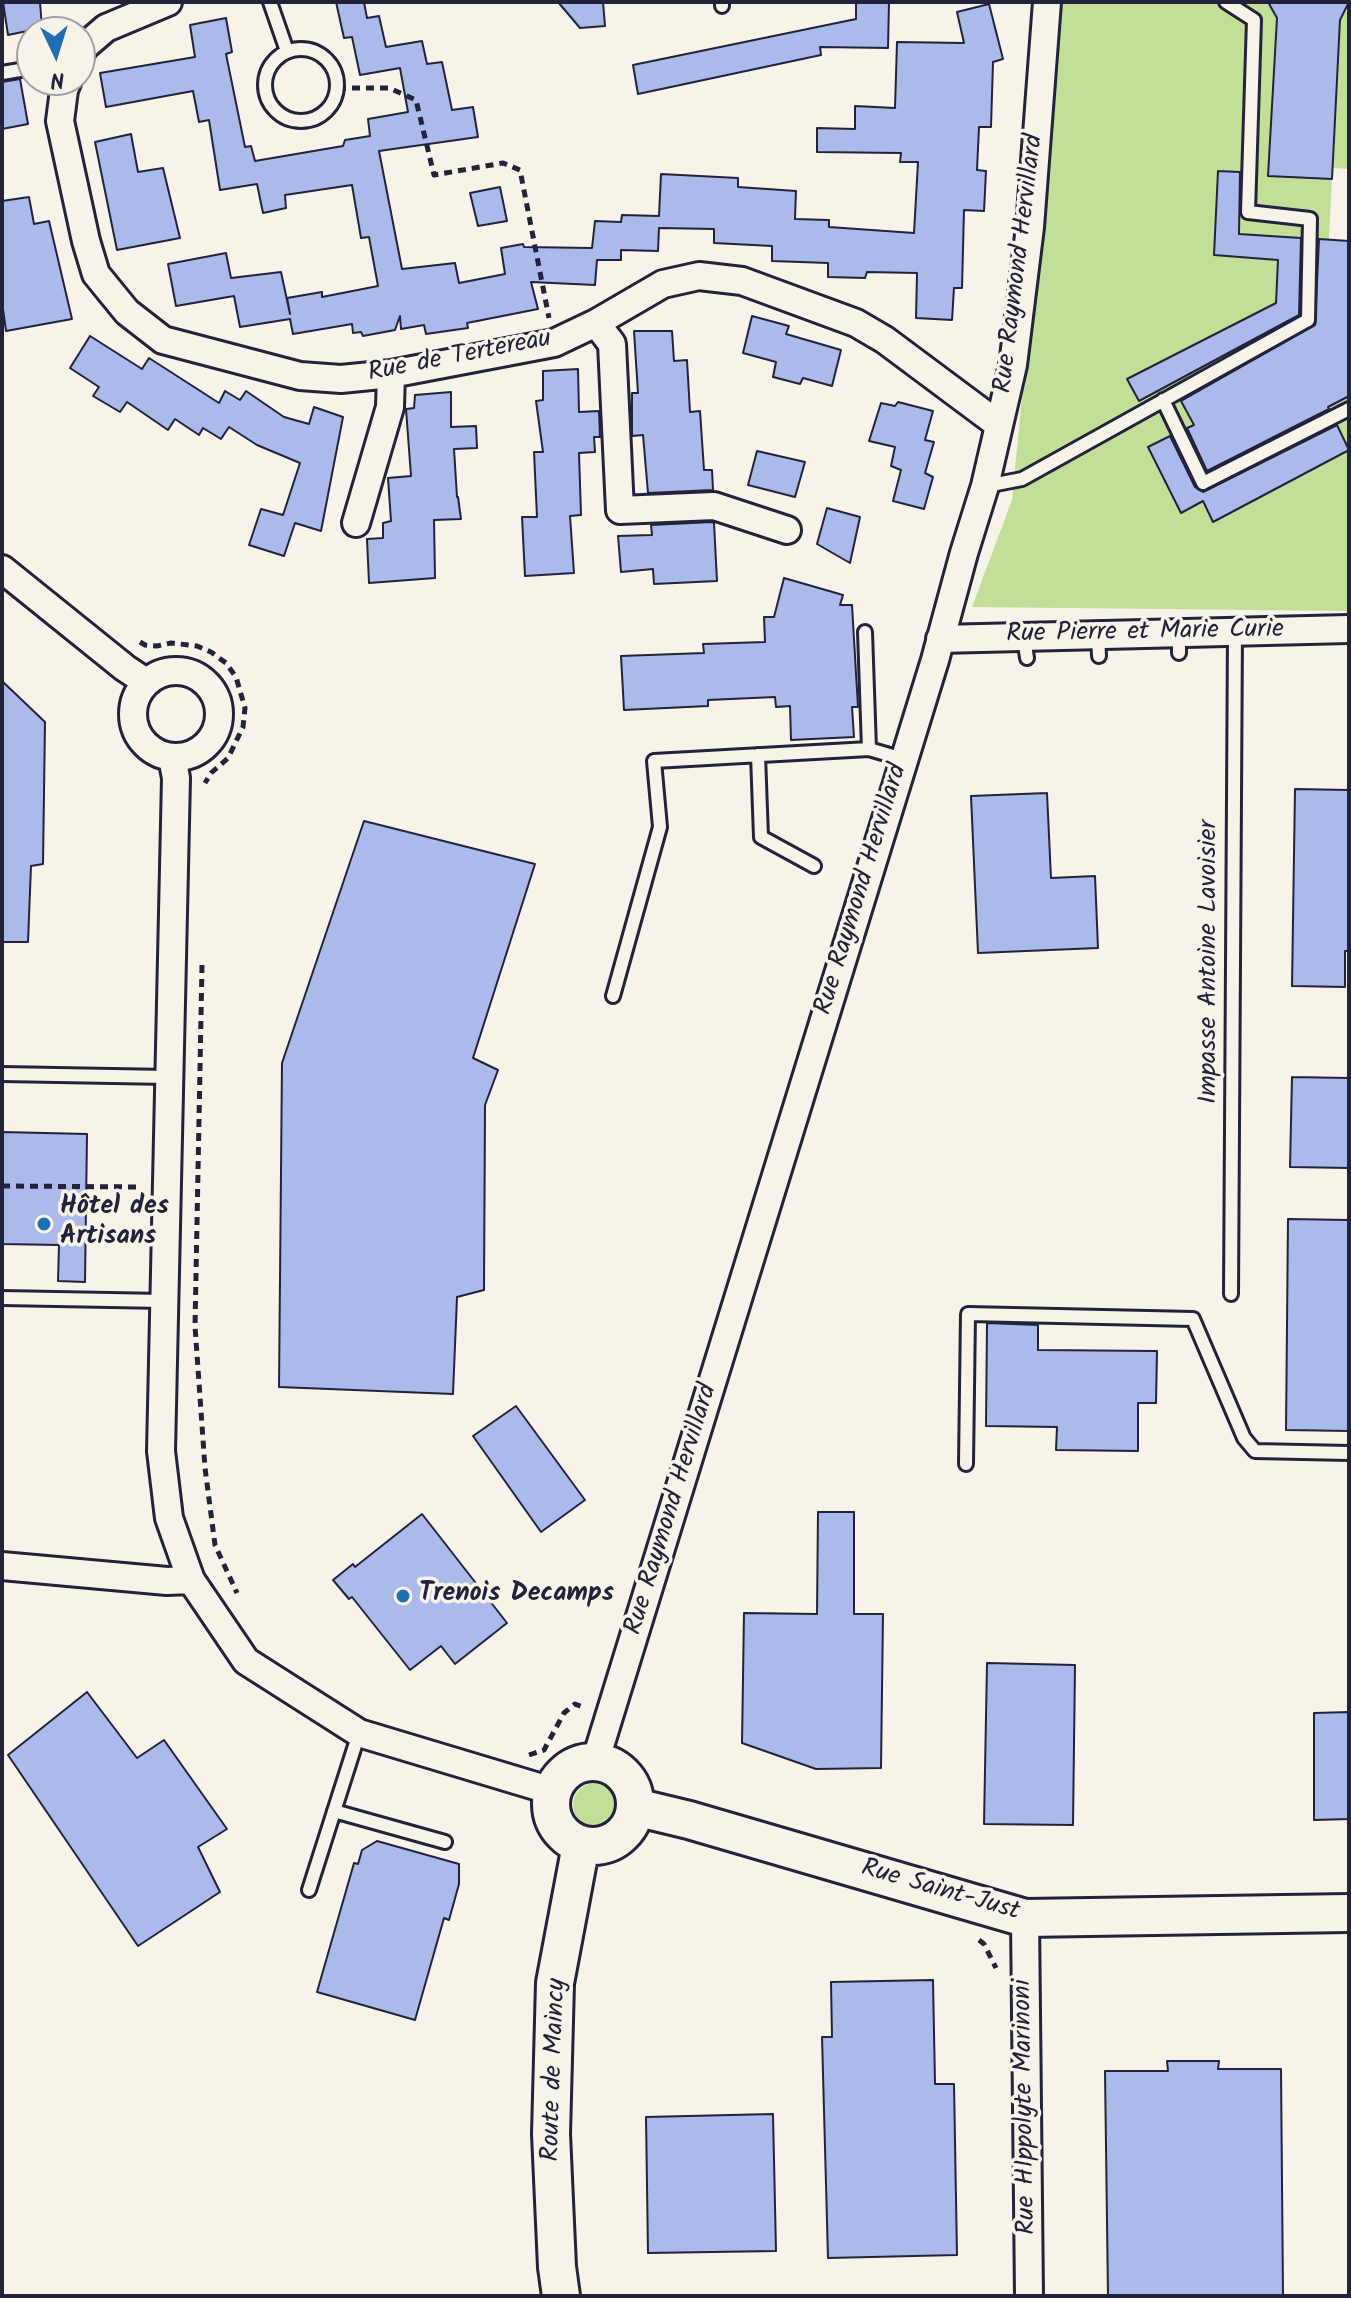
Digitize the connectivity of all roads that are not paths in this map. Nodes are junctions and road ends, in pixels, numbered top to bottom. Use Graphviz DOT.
graph roads {
  1 [pos="168,2"];
  2 [pos="270,2"];
  3 [pos="1047,2"];
  4 [pos="1226,2"];
  5 [pos="96,37"];
  6 [pos="287,51"];
  7 [pos="63,96"];
  8 [pos="596,323"];
  9 [pos="391,374"];
  10 [pos="1163,400"];
  11 [pos="1349,409"];
  12 [pos="999,425"];
  13 [pos="985,486"];
  14 [pos="356,523"];
  15 [pos="787,530"];
  16 [pos="2,569"];
  17 [pos="1349,629"];
  18 [pos="1235,631"];
  19 [pos="865,632"];
  20 [pos="940,639"];
  21 [pos="146,682"];
  22 [pos="869,749"];
  23 [pos="758,755"];
  24 [pos="172,757"];
  25 [pos="903,759"];
  26 [pos="814,866"];
  27 [pos="613,996"];
  28 [pos="2,1074"];
  29 [pos="168,1077"];
  30 [pos="1231,1294"];
  31 [pos="2,1298"];
  32 [pos="164,1301"];
  33 [pos="1349,1453"];
  34 [pos="966,1464"];
  35 [pos="2,1566"];
  36 [pos="191,1580"];
  37 [pos="359,1733"];
  38 [pos="597,1761"];
  39 [pos="552,1791"];
  40 [pos="635,1807"];
  41 [pos="334,1811"];
  42 [pos="445,1842"];
  43 [pos="581,1845"];
  44 [pos="309,1890"];
  45 [pos="1349,1913"];
  46 [pos="1025,1918"];
  47 [pos="561,2296"];
  48 [pos="1029,2296"];
  1 -- 5 [label="street"];
  2 -- 6 [label="lane"];
  3 -- 12 [label="street, Rue Raymond Hervillard"];
  4 -- 10 [label="lane"];
  6 -- 6 [label="lane"];
  7 -- 9 [label="street, Rue de Tertereau"];
  8 -- 9 [label="street, Rue de Tertereau"];
  8 -- 12 [label="street, Rue de Tertereau"];
  8 -- 15 [label="street"];
  9 -- 14 [label="street"];
  10 -- 11 [label="lane"];
  10 -- 13 [label="lane"];
  12 -- 13 [label="street, Rue Raymond Hervillard"];
  13 -- 20 [label="street, Rue Raymond Hervillard"];
  16 -- 21 [label="street"];
  17 -- 18 [label="street, Rue Pierre et Marie Curie"];
  18 -- 20 [label="street, Rue Pierre et Marie Curie"];
  18 -- 30 [label="lane, Impasse Antoine Lavoisier"];
  19 -- 22 [label="lane"];
  20 -- 25 [label="street, Rue Raymond Hervillard"];
  21 -- 24 [label="street"];
  21 -- 24 [label="street"];
  22 -- 23 [label="lane"];
  22 -- 25 [label="lane"];
  23 -- 26 [label="lane"];
  23 -- 27 [label="lane"];
  24 -- 29 [label="street"];
  25 -- 38 [label="street, Rue Raymond Hervillard"];
  28 -- 29 [label="lane"];
  29 -- 32 [label="street"];
  31 -- 32 [label="lane"];
  32 -- 36 [label="street"];
  33 -- 34 [label="lane"];
  35 -- 36 [label="street"];
  36 -- 37 [label="street"];
  37 -- 39 [label="street"];
  37 -- 41 [label="lane"];
  38 -- 39 [label="street"];
  38 -- 40 [label="street"];
  39 -- 43 [label="street"];
  40 -- 43 [label="street"];
  40 -- 46 [label="street, Rue Saint-Just"];
  41 -- 42 [label="lane"];
  41 -- 44 [label="lane"];
  43 -- 47 [label="street, Route de Maincy"];
  45 -- 46 [label="street, Rue Saint-Just"];
  46 -- 48 [label="street, Rue HIppolyte Marinoni"];
}
